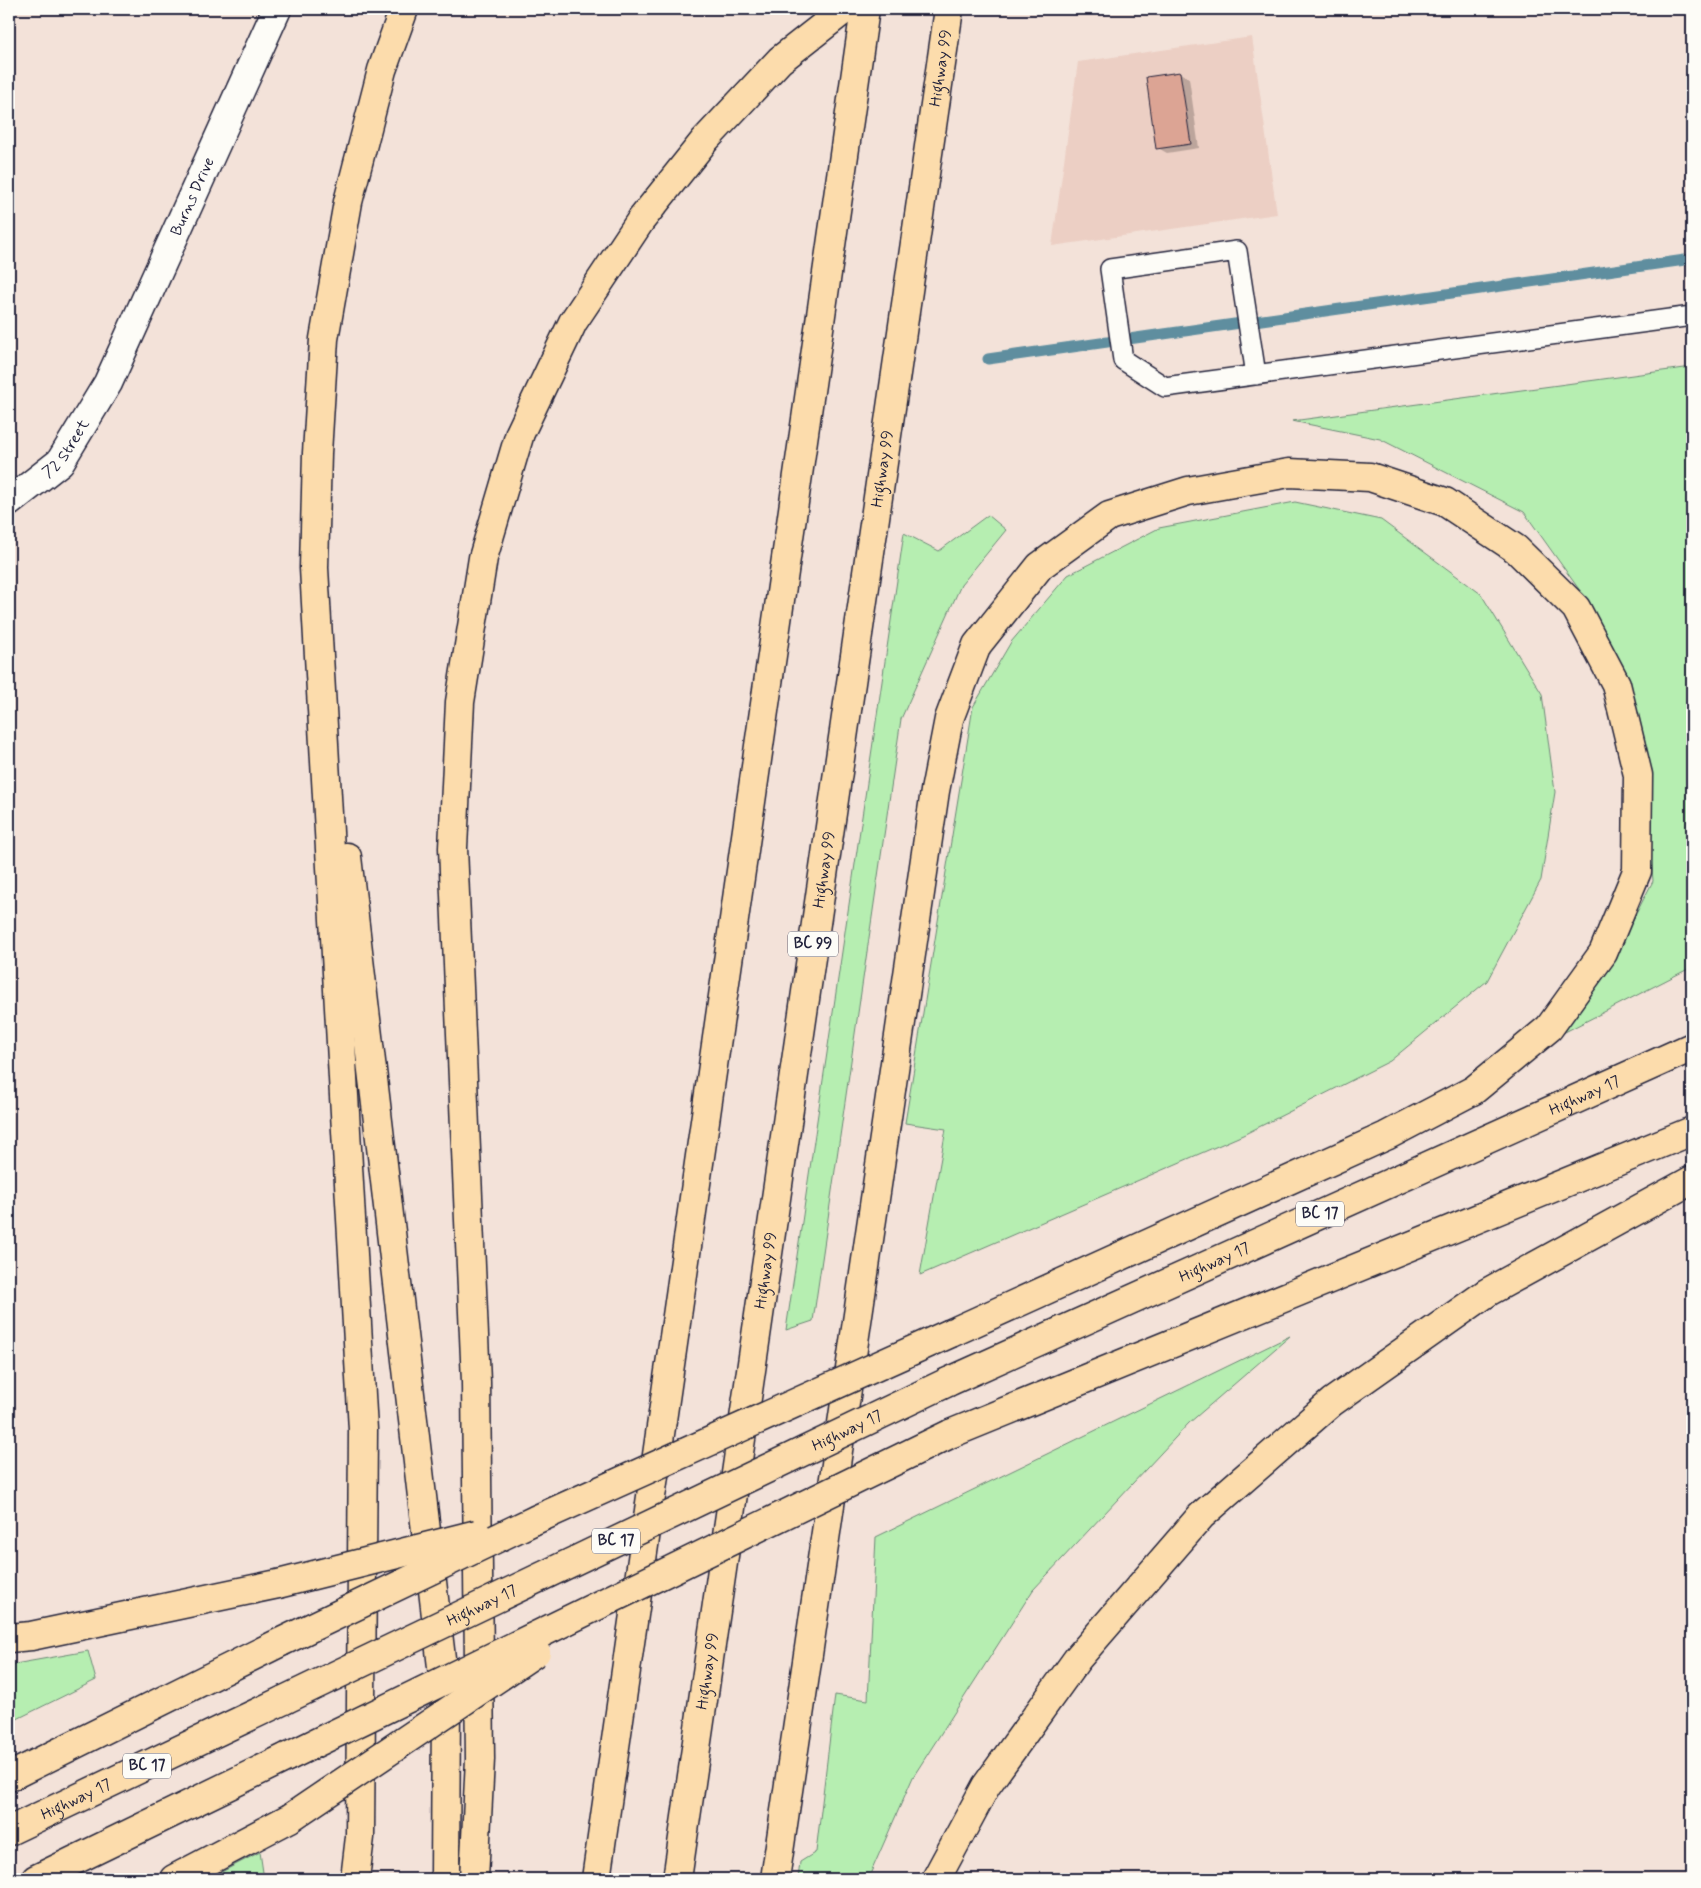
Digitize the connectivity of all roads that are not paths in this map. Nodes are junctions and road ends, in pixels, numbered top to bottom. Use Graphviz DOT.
graph roads {
  1 [pos="277,9"];
  2 [pos="404,9"];
  3 [pos="845,9"];
  4 [pos="865,9"];
  5 [pos="949,9"];
  6 [pos="1692,316"];
  7 [pos="1256,375"];
  8 [pos="108,383"];
  9 [pos="9,502"];
  10 [pos="314,568"];
  11 [pos="1692,1046"];
  12 [pos="1692,1132"];
  13 [pos="1692,1180"];
  14 [pos="535,1520"];
  15 [pos="618,1596"];
  16 [pos="9,1638"];
  17 [pos="9,1777"];
  18 [pos="9,1831"];
  19 [pos="36,1879"];
  20 [pos="174,1879"];
  21 [pos="355,1879"];
  22 [pos="445,1879"];
  23 [pos="474,1879"];
  24 [pos="596,1879"];
  25 [pos="676,1879"];
  26 [pos="774,1879"];
  27 [pos="936,1879"];
  1 -- 8 [label="street, Burns Drive"];
  2 -- 10 [label="highway"];
  3 -- 23 [label="highway"];
  4 -- 24 [label="highway"];
  5 -- 25 [label="highway, Highway 99 / BC 99"];
  6 -- 7 [label="lane"];
  7 -- 7 [label="lane"];
  8 -- 9 [label="street, 72 Street"];
  10 -- 21 [label="highway"];
  10 -- 22 [label="highway"];
  11 -- 18 [label="highway, Highway 17 / BC 17, bridge"];
  12 -- 15 [label="highway, bridge"];
  13 -- 27 [label="highway"];
  14 -- 16 [label="highway, bridge"];
  14 -- 17 [label="highway, bridge"];
  14 -- 26 [label="highway, bridge"];
  15 -- 19 [label="highway, bridge"];
  15 -- 20 [label="highway, bridge"];
}
